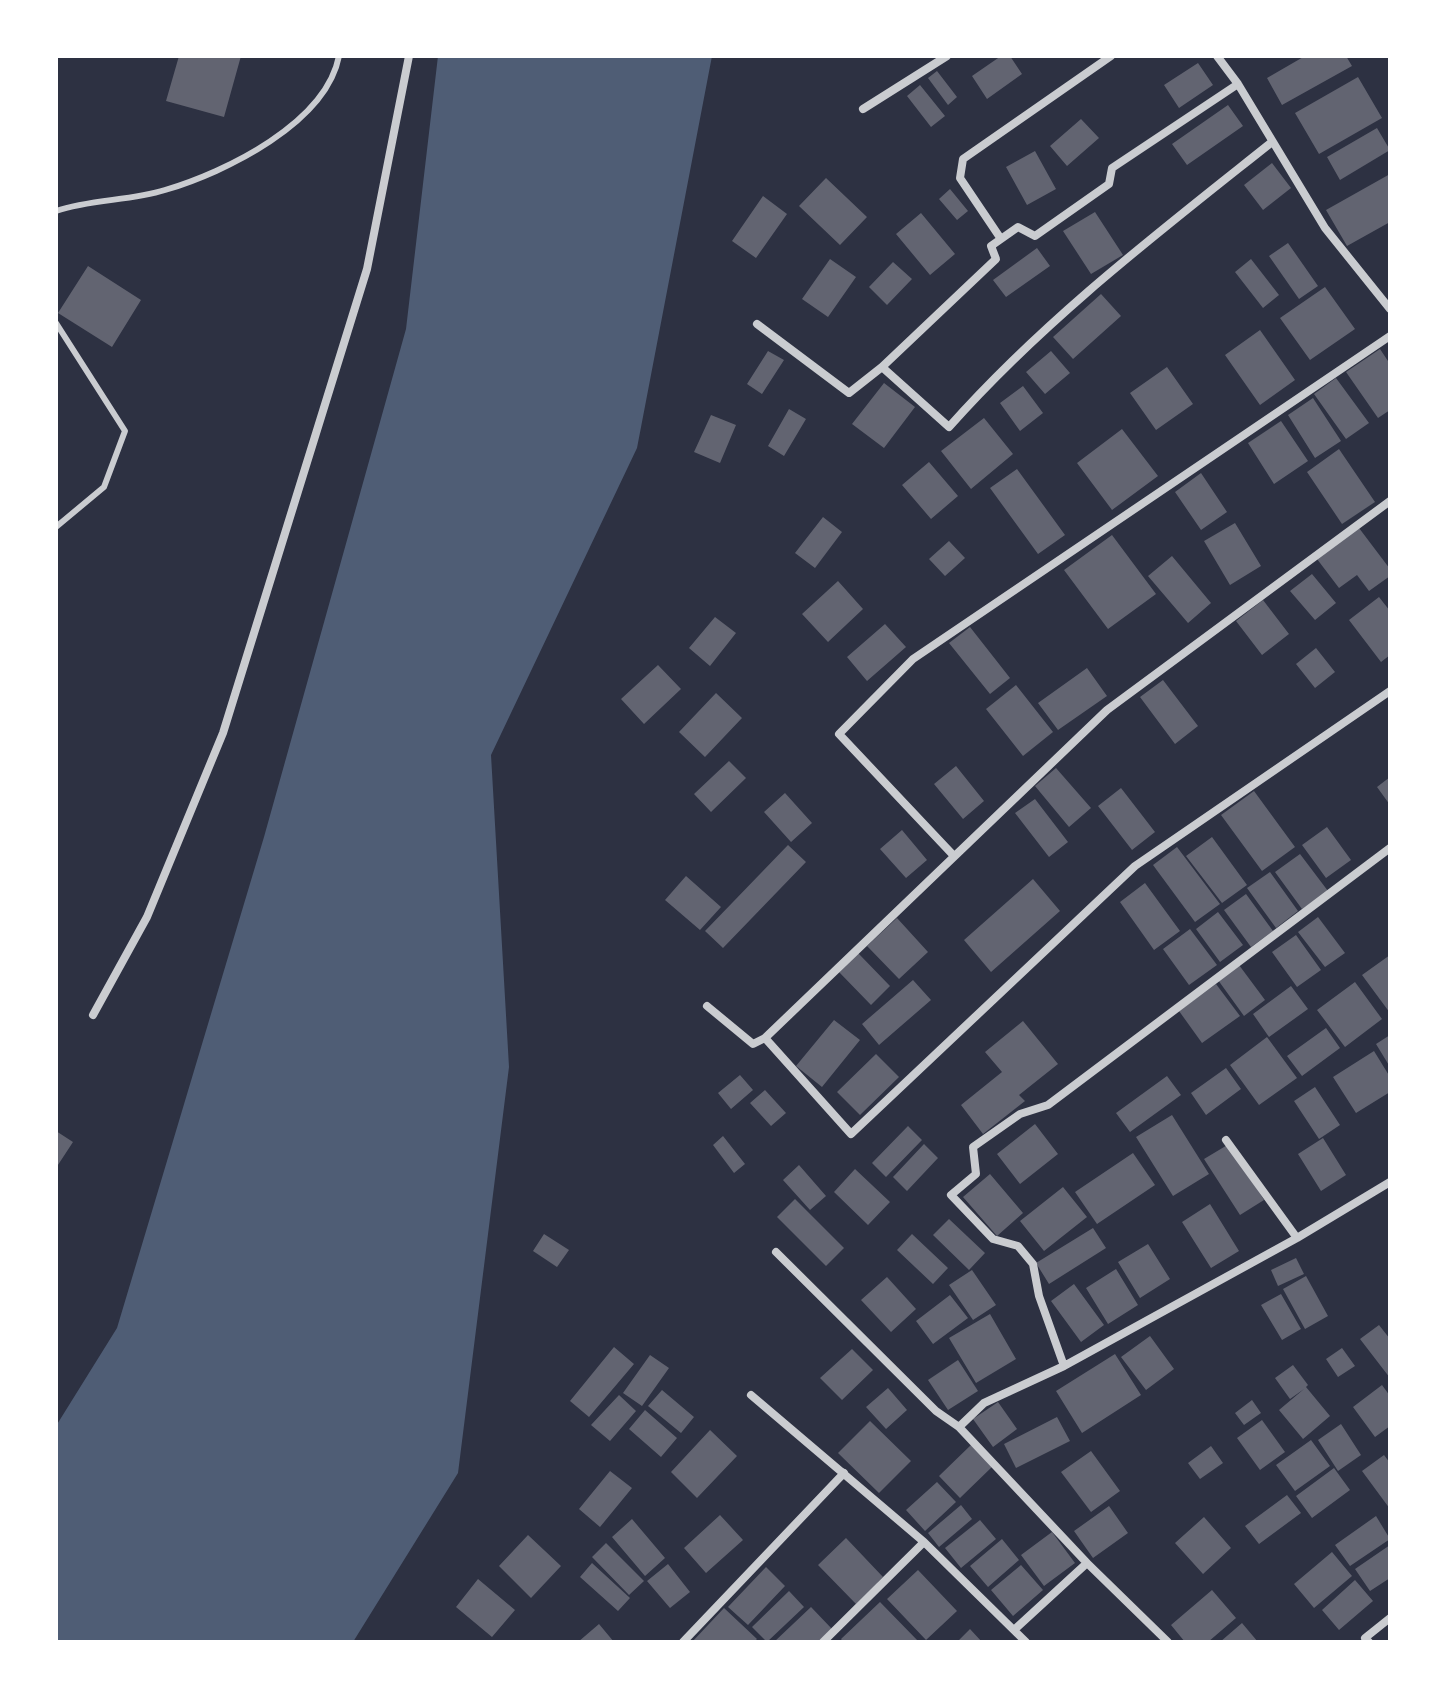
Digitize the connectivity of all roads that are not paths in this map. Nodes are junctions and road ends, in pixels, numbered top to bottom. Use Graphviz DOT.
graph roads {
  1 [pos="339,56"];
  2 [pos="409,56"];
  3 [pos="947,56"];
  4 [pos="1111,56"];
  5 [pos="1217,56"];
  6 [pos="1238,84"];
  7 [pos="863,109"];
  8 [pos="1272,142"];
  9 [pos="56,211"];
  10 [pos="1001,239"];
  11 [pos="1390,309"];
  12 [pos="56,323"];
  13 [pos="757,324"];
  14 [pos="1390,336"];
  15 [pos="67,340"];
  16 [pos="56,341"];
  17 [pos="882,367"];
  18 [pos="1390,501"];
  19 [pos="56,527"];
  20 [pos="1390,691"];
  21 [pos="1390,848"];
  22 [pos="954,856"];
  23 [pos="707,1006"];
  24 [pos="93,1015"];
  25 [pos="765,1038"];
  26 [pos="1226,1140"];
  27 [pos="1390,1182"];
  28 [pos="1297,1238"];
  29 [pos="776,1252"];
  30 [pos="1064,1366"];
  31 [pos="751,1395"];
  32 [pos="959,1427"];
  33 [pos="844,1473"];
  34 [pos="924,1542"];
  35 [pos="1087,1563"];
  36 [pos="1390,1618"];
  37 [pos="1014,1630"];
  38 [pos="683,1642"];
  39 [pos="823,1642"];
  40 [pos="1026,1642"];
  41 [pos="1168,1642"];
  42 [pos="1369,1642"];
  1 -- 9 [label="lane"];
  2 -- 24 [label="street"];
  3 -- 7 [label="street"];
  4 -- 10 [label="street"];
  5 -- 6 [label="street"];
  6 -- 8 [label="street"];
  6 -- 10 [label="street"];
  8 -- 11 [label="street"];
  8 -- 17 [label="street"];
  10 -- 17 [label="street"];
  12 -- 15 [label="lane"];
  13 -- 17 [label="street"];
  14 -- 22 [label="street"];
  15 -- 16 [label="lane"];
  15 -- 19 [label="lane"];
  18 -- 22 [label="street"];
  20 -- 25 [label="street"];
  21 -- 30 [label="street"];
  22 -- 25 [label="street"];
  23 -- 25 [label="street"];
  26 -- 28 [label="street"];
  27 -- 28 [label="street"];
  28 -- 30 [label="street"];
  29 -- 32 [label="street"];
  30 -- 32 [label="street"];
  31 -- 33 [label="street"];
  32 -- 35 [label="street"];
  33 -- 34 [label="street"];
  33 -- 38 [label="street"];
  34 -- 37 [label="street"];
  34 -- 39 [label="street"];
  35 -- 37 [label="street"];
  35 -- 41 [label="street"];
  36 -- 42 [label="street"];
  37 -- 40 [label="street"];
}
